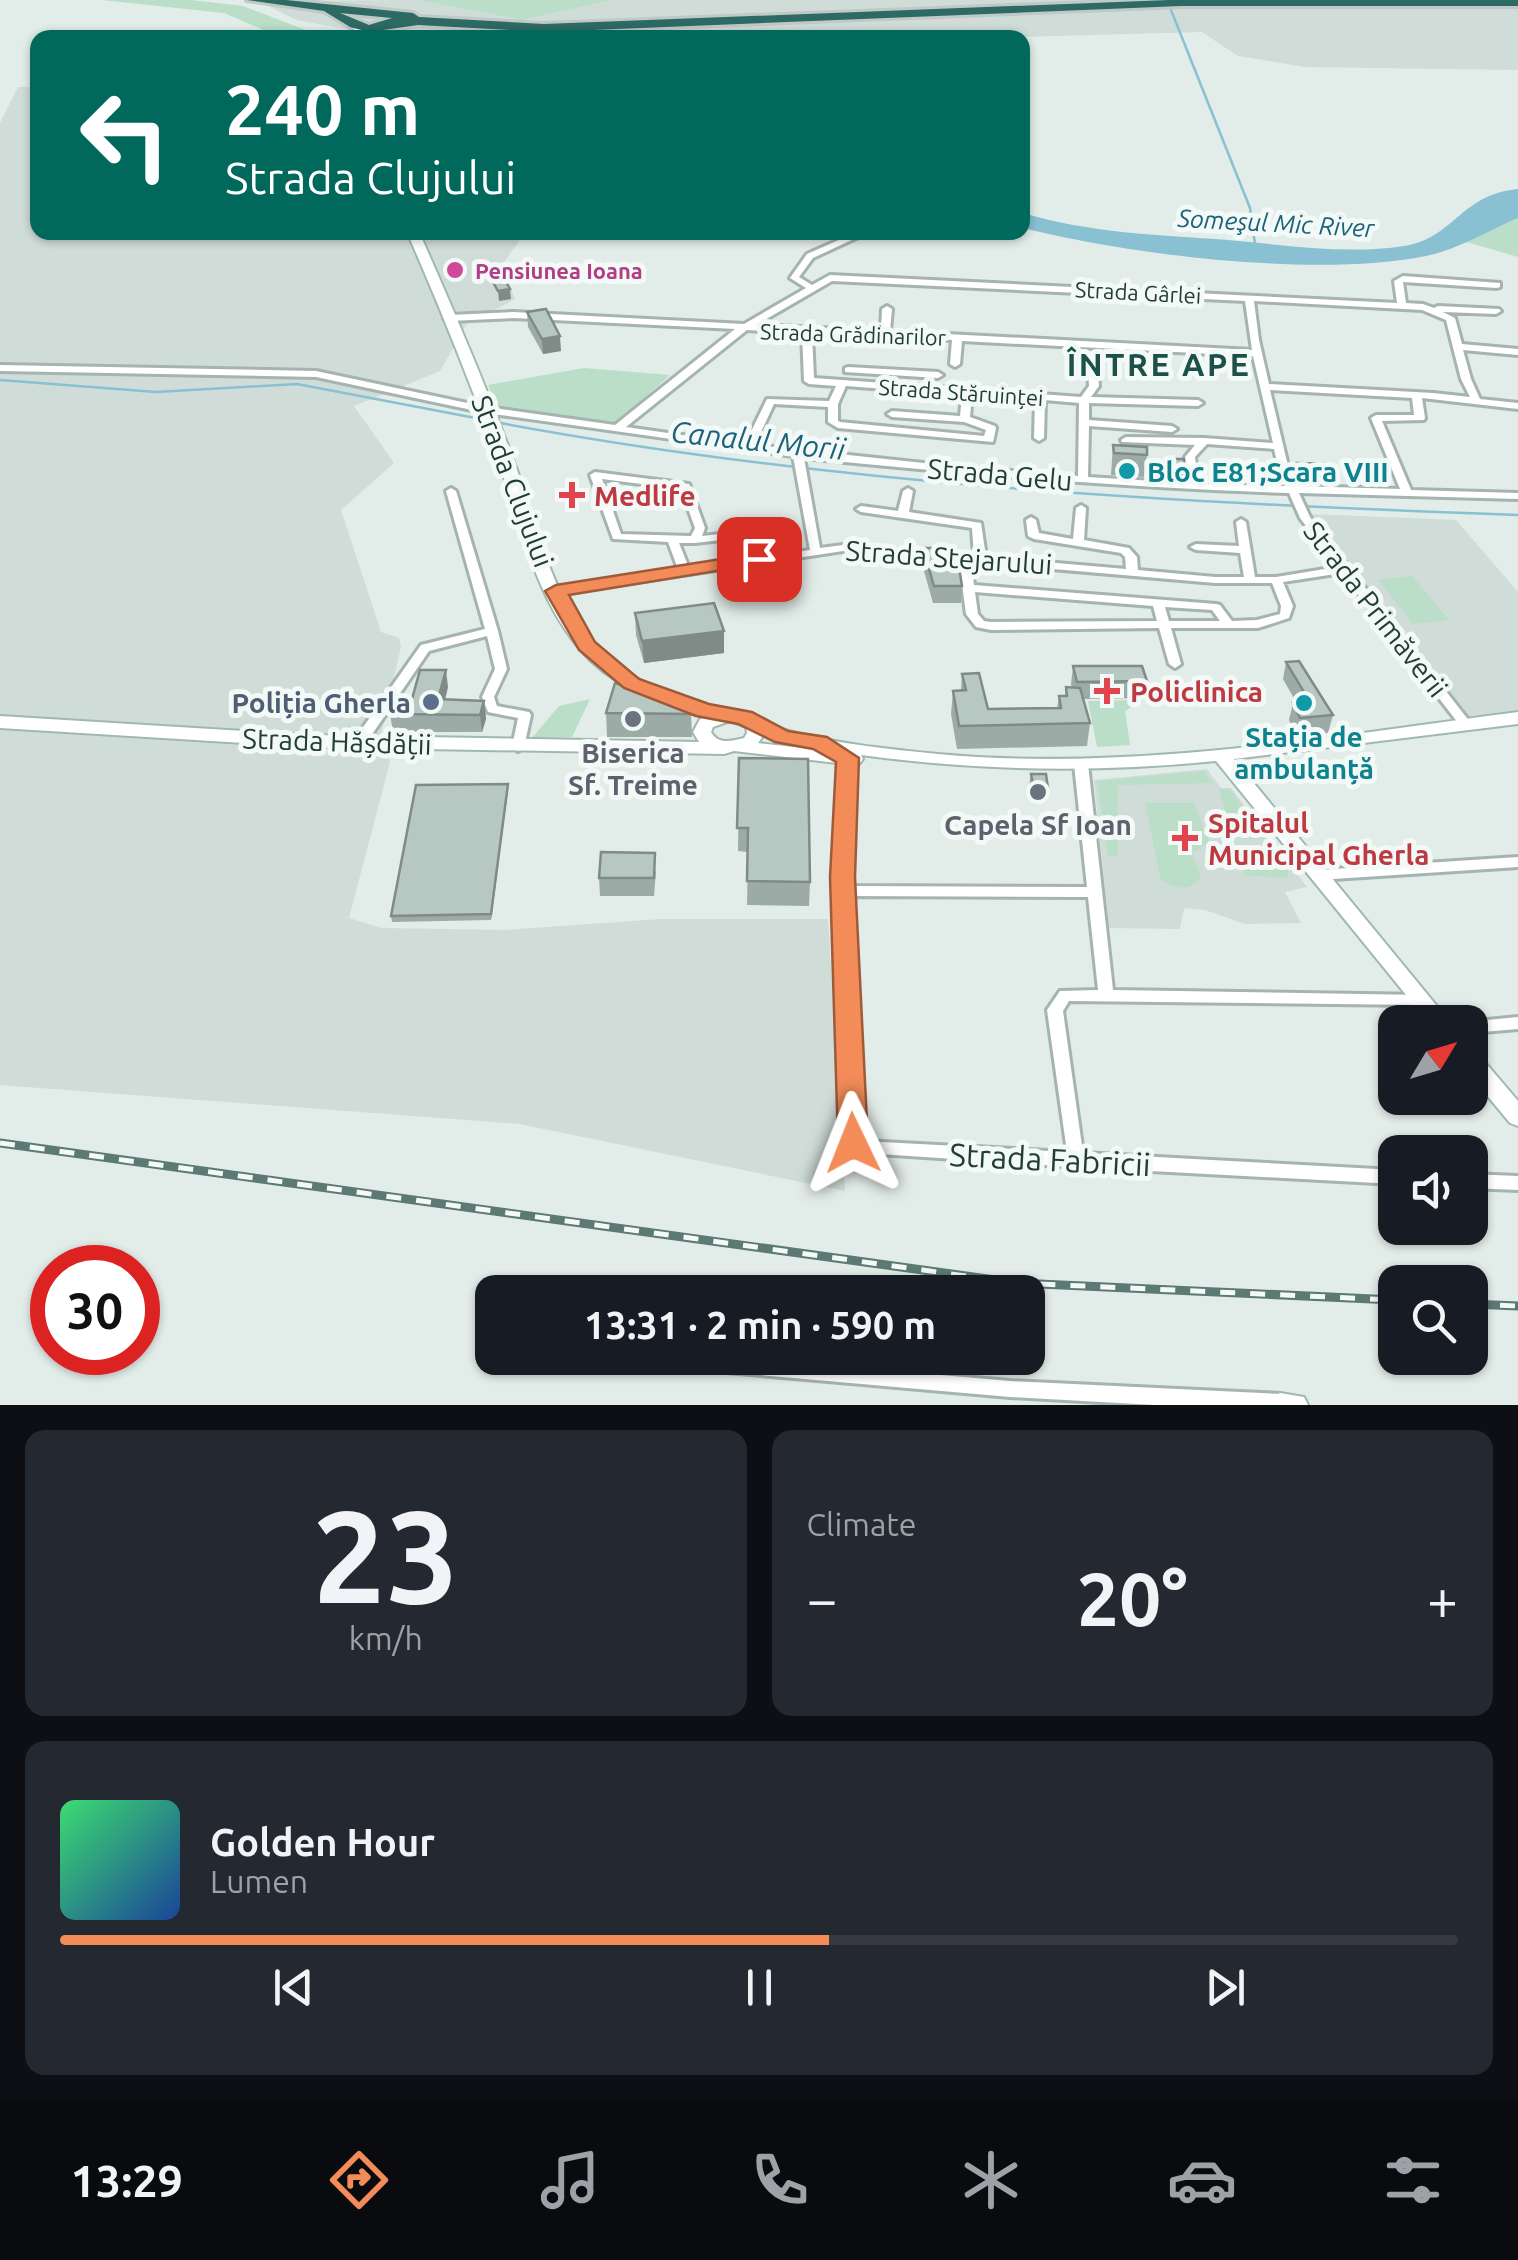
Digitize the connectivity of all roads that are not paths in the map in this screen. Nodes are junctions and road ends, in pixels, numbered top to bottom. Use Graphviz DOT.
graph roads {
  1 [pos="253,0"];
  2 [pos="286,3"];
  3 [pos="1518,3"];
  4 [pos="350,8"];
  5 [pos="332,13"];
  6 [pos="395,14"];
  7 [pos="606,25"];
  8 [pos="358,30"];
  9 [pos="383,30"];
  10 [pos="387,30"];
  11 [pos="416,240"];
  12 [pos="847,240"];
  13 [pos="1498,285"];
  14 [pos="812,288"];
  15 [pos="1249,298"];
  16 [pos="1402,305"];
  17 [pos="887,309"];
  18 [pos="1440,311"];
  19 [pos="1496,311"];
  20 [pos="449,318"];
  21 [pos="740,330"];
  22 [pos="807,330"];
  23 [pos="884,336"];
  24 [pos="957,338"];
  25 [pos="1459,347"];
  26 [pos="1518,352"];
  27 [pos="1257,354"];
  28 [pos="955,364"];
  29 [pos="0,368"];
  30 [pos="848,370"];
  31 [pos="1092,372"];
  32 [pos="842,384"];
  33 [pos="1266,387"];
  34 [pos="938,390"];
  35 [pos="967,392"];
  36 [pos="1416,395"];
  37 [pos="1040,396"];
  38 [pos="1084,400"];
  39 [pos="1476,400"];
  40 [pos="1198,403"];
  41 [pos="833,404"];
  42 [pos="1518,406"];
  43 [pos="488,413"];
  44 [pos="892,414"];
  45 [pos="964,419"];
  46 [pos="1083,423"];
  47 [pos="618,428"];
  48 [pos="1172,430"];
  49 [pos="1039,438"];
  50 [pos="1126,440"];
  51 [pos="1203,442"];
  52 [pos="1278,446"];
  53 [pos="749,447"];
  54 [pos="799,465"];
  55 [pos="1084,480"];
  56 [pos="1193,486"];
  57 [pos="908,490"];
  58 [pos="451,491"];
  59 [pos="1291,491"];
  60 [pos="1407,494"];
  61 [pos="1518,496"];
  62 [pos="1081,508"];
  63 [pos="860,509"];
  64 [pos="902,512"];
  65 [pos="1031,520"];
  66 [pos="1241,522"];
  67 [pos="757,533"];
  68 [pos="672,538"];
  69 [pos="695,540"];
  70 [pos="1078,542"];
  71 [pos="1196,547"];
  72 [pos="814,549"];
  73 [pos="1245,550"];
  74 [pos="964,556"];
  75 [pos="980,557"];
  76 [pos="1343,569"];
  77 [pos="684,570"];
  78 [pos="1132,571"];
  79 [pos="1276,580"];
  80 [pos="1250,581"];
  81 [pos="970,588"];
  82 [pos="556,591"];
  83 [pos="1158,602"];
  84 [pos="1227,622"];
  85 [pos="1163,627"];
  86 [pos="492,631"];
  87 [pos="1175,664"];
  88 [pos="658,695"];
  89 [pos="724,715"];
  90 [pos="1518,718"];
  91 [pos="0,722"];
  92 [pos="754,724"];
  93 [pos="1466,724"];
  94 [pos="704,732"];
  95 [pos="819,742"];
  96 [pos="358,743"];
  97 [pos="518,747"];
  98 [pos="675,748"];
  99 [pos="732,748"];
  100 [pos="1220,754"];
  101 [pos="848,758"];
  102 [pos="882,758"];
  103 [pos="1082,768"];
  104 [pos="1518,862"];
  105 [pos="1318,875"];
  106 [pos="844,890"];
  107 [pos="1094,892"];
  108 [pos="1106,992"];
  109 [pos="1420,999"];
  110 [pos="1425,1005"];
  111 [pos="1518,1024"];
  112 [pos="1488,1026"];
  113 [pos="1488,1081"];
  114 [pos="1518,1117"];
  115 [pos="1076,1160"];
  116 [pos="1378,1177"];
  117 [pos="1488,1182"];
  118 [pos="1518,1183"];
  119 [pos="851,1375"];
  120 [pos="1285,1405"];
  1 -- 2 [label="highway"];
  2 -- 4 [label="highway"];
  2 -- 5 [label="highway"];
  3 -- 7 [label="highway"];
  4 -- 5 [label="highway"];
  4 -- 6 [label="highway"];
  5 -- 8 [label="highway"];
  6 -- 7 [label="highway"];
  6 -- 9 [label="highway"];
  7 -- 10 [label="highway"];
  11 -- 20 [label="main road, Strada Clujului"];
  12 -- 14 [label="street"];
  13 -- 16 [label="street"];
  14 -- 15 [label="street, Strada Gârlei"];
  14 -- 21 [label="street"];
  15 -- 16 [label="street, Strada Gârlei"];
  15 -- 27 [label="street, Strada Primăverii"];
  16 -- 18 [label="street, Strada Gârlei"];
  17 -- 23 [label="street"];
  18 -- 19 [label="street, Strada Gârlei"];
  18 -- 25 [label="street"];
  20 -- 21 [label="street, Strada Grădinarilor"];
  20 -- 43 [label="main road, Strada Clujului"];
  21 -- 22 [label="street, Strada Grădinarilor"];
  21 -- 47 [label="street"];
  22 -- 23 [label="street, Strada Grădinarilor"];
  22 -- 32 [label="street, Strada Stăruinței"];
  23 -- 24 [label="street, Strada Grădinarilor"];
  24 -- 27 [label="street, Strada Grădinarilor"];
  24 -- 28 [label="street"];
  25 -- 26 [label="street"];
  25 -- 39 [label="street"];
  27 -- 33 [label="street, Strada Primăverii"];
  29 -- 43 [label="street, Strada Gelu"];
  30 -- 34 [label="street"];
  31 -- 38 [label="street"];
  32 -- 34 [label="street, Strada Stăruinței"];
  32 -- 41 [label="street"];
  33 -- 36 [label="street"];
  33 -- 52 [label="street, Strada Primăverii"];
  34 -- 35 [label="street, Strada Stăruinței"];
  35 -- 37 [label="street, Strada Stăruinței"];
  35 -- 45 [label="street"];
  36 -- 39 [label="street"];
  36 -- 60 [label="street"];
  37 -- 38 [label="street, Strada Stăruinței"];
  37 -- 49 [label="street"];
  38 -- 40 [label="street"];
  38 -- 46 [label="street, Strada Stăruinței"];
  39 -- 42 [label="street"];
  41 -- 45 [label="street"];
  41 -- 53 [label="street"];
  43 -- 47 [label="street, Strada Gelu"];
  43 -- 82 [label="main road, Strada Clujului"];
  44 -- 45 [label="street"];
  46 -- 48 [label="street"];
  46 -- 55 [label="street, Strada Stăruinței"];
  47 -- 53 [label="street, Strada Gelu"];
  50 -- 51 [label="street"];
  51 -- 52 [label="street"];
  51 -- 56 [label="street"];
  52 -- 59 [label="street, Strada Primăverii"];
  53 -- 54 [label="street, Strada Gelu"];
  54 -- 55 [label="street, Strada Gelu"];
  54 -- 72 [label="street"];
  55 -- 56 [label="street, Strada Gelu"];
  56 -- 59 [label="street, Strada Gelu"];
  57 -- 64 [label="street"];
  58 -- 86 [label="street"];
  59 -- 60 [label="street, Strada Gelu"];
  59 -- 76 [label="street, Strada Primăverii"];
  60 -- 61 [label="street, Strada Gelu"];
  62 -- 70 [label="street"];
  63 -- 64 [label="street"];
  64 -- 75 [label="street"];
  65 -- 70 [label="street"];
  66 -- 73 [label="street"];
  67 -- 69 [label="street"];
  68 -- 69 [label="street"];
  68 -- 69 [label="street"];
  68 -- 77 [label="street"];
  70 -- 78 [label="street"];
  71 -- 73 [label="street"];
  72 -- 74 [label="street, Strada Stejarului"];
  72 -- 77 [label="street, Strada Stejarului"];
  73 -- 80 [label="street"];
  74 -- 75 [label="street, Strada Stejarului"];
  74 -- 81 [label="street"];
  75 -- 78 [label="street, Strada Stejarului"];
  76 -- 79 [label="street, Strada Stejarului"];
  76 -- 93 [label="street, Strada Primăverii"];
  77 -- 82 [label="street, Strada Stejarului"];
  78 -- 80 [label="street, Strada Stejarului"];
  79 -- 80 [label="street, Strada Stejarului"];
  79 -- 84 [label="street"];
  81 -- 83 [label="street"];
  81 -- 85 [label="street"];
  82 -- 88 [label="main road, Strada Clujului"];
  83 -- 84 [label="street"];
  83 -- 85 [label="street"];
  84 -- 85 [label="street"];
  85 -- 87 [label="street"];
  86 -- 96 [label="street"];
  86 -- 97 [label="street"];
  88 -- 89 [label="main road, Strada Clujului"];
  88 -- 94 [label="main road, Strada Clujului"];
  89 -- 92 [label="main road, Strada Clujului"];
  89 -- 94 [label="main road"];
  90 -- 93 [label="main road"];
  91 -- 96 [label="main road, Strada Hășdății"];
  92 -- 95 [label="main road, Strada Clujului"];
  92 -- 99 [label="main road"];
  93 -- 100 [label="main road"];
  94 -- 98 [label="main road, Strada Hășdății"];
  94 -- 99 [label="main road, Strada Clujului"];
  95 -- 101 [label="street"];
  95 -- 102 [label="main road, Strada Clujului"];
  96 -- 97 [label="main road, Strada Hășdății"];
  97 -- 98 [label="main road, Strada Hășdății"];
  98 -- 99 [label="main road, Strada Hășdății"];
  99 -- 101 [label="main road, Strada Clujului"];
  100 -- 103 [label="main road"];
  100 -- 105 [label="main road"];
  101 -- 102 [label="main road, Strada Clujului"];
  101 -- 106 [label="street, Strada Fabricii"];
  102 -- 103 [label="main road"];
  103 -- 107 [label="street"];
  104 -- 105 [label="street"];
  105 -- 109 [label="main road"];
  106 -- 107 [label="street"];
  106 -- 115 [label="street, Strada Fabricii"];
  107 -- 108 [label="street"];
  108 -- 109 [label="street"];
  108 -- 115 [label="street"];
  109 -- 110 [label="main road"];
  111 -- 112 [label="street"];
  113 -- 114 [label="main road"];
  115 -- 116 [label="street, Strada Fabricii"];
  117 -- 118 [label="street"];
  119 -- 120 [label="street"];
}
